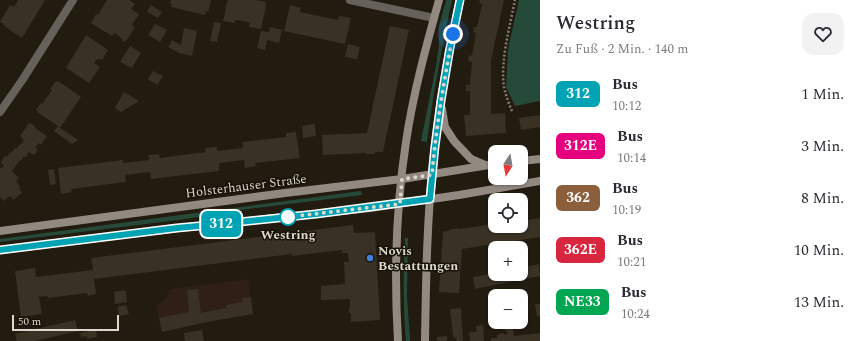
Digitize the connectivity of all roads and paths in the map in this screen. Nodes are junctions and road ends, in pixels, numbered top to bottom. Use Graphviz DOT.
graph roads {
  1 [pos="73,0"];
  2 [pos="350,0"];
  3 [pos="439,0"];
  4 [pos="460,0"];
  5 [pos="515,0"];
  6 [pos="434,18"];
  7 [pos="440,104"];
  8 [pos="512,111"];
  9 [pos="0,112"];
  10 [pos="540,159"];
  11 [pos="528,160"];
  12 [pos="486,166"];
  13 [pos="432,175"];
  14 [pos="402,179"];
  15 [pos="540,181"];
  16 [pos="430,199"];
  17 [pos="400,204"];
  18 [pos="0,231"];
  19 [pos="0,250"];
  20 [pos="398,341"];
  21 [pos="425,341"];
  1 -- 9 [label="street"];
  2 -- 6 [label="street"];
  3 -- 6 [label="main road"];
  4 -- 7 [label="main road"];
  5 -- 8 [label="path"];
  6 -- 14 [label="main road"];
  7 -- 12 [label="main road"];
  7 -- 13 [label="main road"];
  10 -- 11 [label="main road"];
  12 -- 13 [label="main road, Holsterhauser Straße"];
  13 -- 14 [label="main road, Holsterhauser Straße"];
  13 -- 16 [label="main road"];
  14 -- 17 [label="main road"];
  14 -- 18 [label="main road, Holsterhauser Straße"];
  15 -- 16 [label="main road"];
  16 -- 17 [label="main road"];
  16 -- 21 [label="main road"];
  17 -- 19 [label="main road"];
  17 -- 20 [label="main road"];
}
